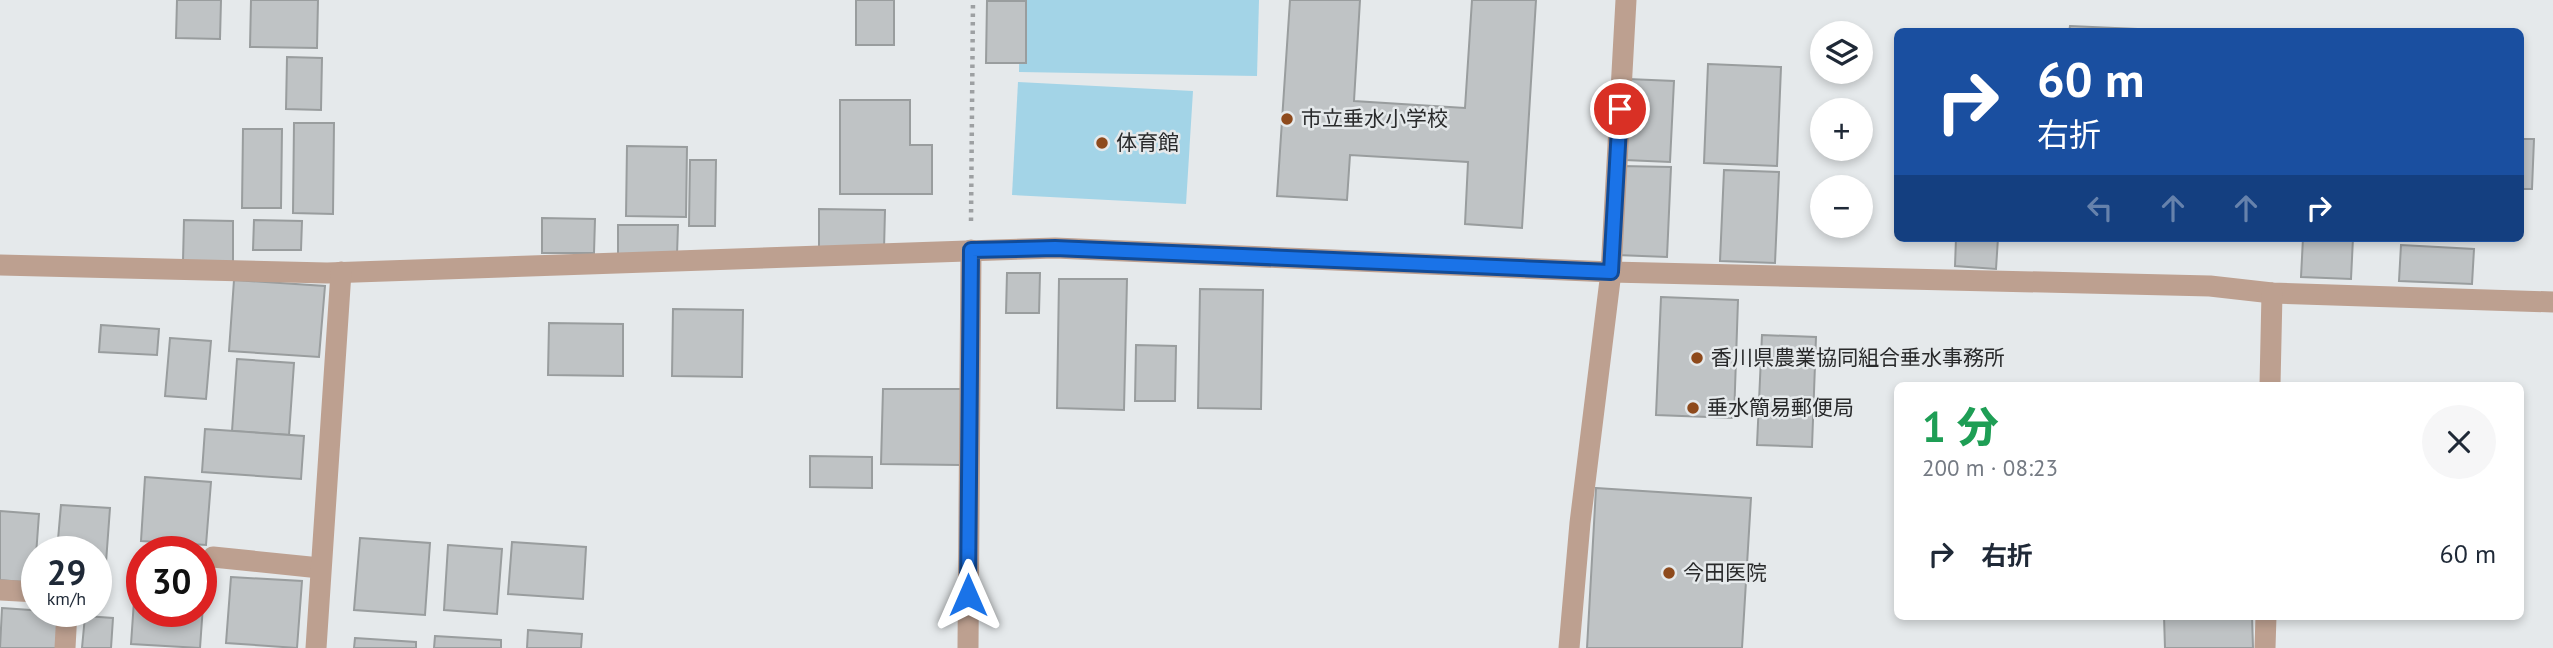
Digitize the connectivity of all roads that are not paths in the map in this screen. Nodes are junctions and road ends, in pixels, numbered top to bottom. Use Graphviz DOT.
graph roads {
  1 [pos="1626,0"];
  2 [pos="971,250"];
  3 [pos="0,265"];
  4 [pos="341,272"];
  5 [pos="1611,272"];
  6 [pos="2272,293"];
  7 [pos="2553,302"];
  8 [pos="2270,382"];
  9 [pos="217,558"];
  10 [pos="320,568"];
  11 [pos="0,590"];
  12 [pos="21,591"];
  13 [pos="2266,620"];
  14 [pos="66,627"];
  15 [pos="65,648"];
  16 [pos="316,648"];
  17 [pos="968,648"];
  18 [pos="1569,648"];
  19 [pos="2265,648"];
  1 -- 5 [label="street"];
  2 -- 4 [label="street"];
  2 -- 5 [label="street"];
  2 -- 17 [label="street"];
  3 -- 4 [label="street"];
  4 -- 10 [label="street"];
  5 -- 6 [label="street"];
  5 -- 18 [label="street"];
  6 -- 7 [label="street"];
  6 -- 8 [label="street"];
  9 -- 10 [label="street"];
  10 -- 16 [label="street"];
  11 -- 12 [label="street"];
  13 -- 19 [label="street"];
  14 -- 15 [label="street"];
}
